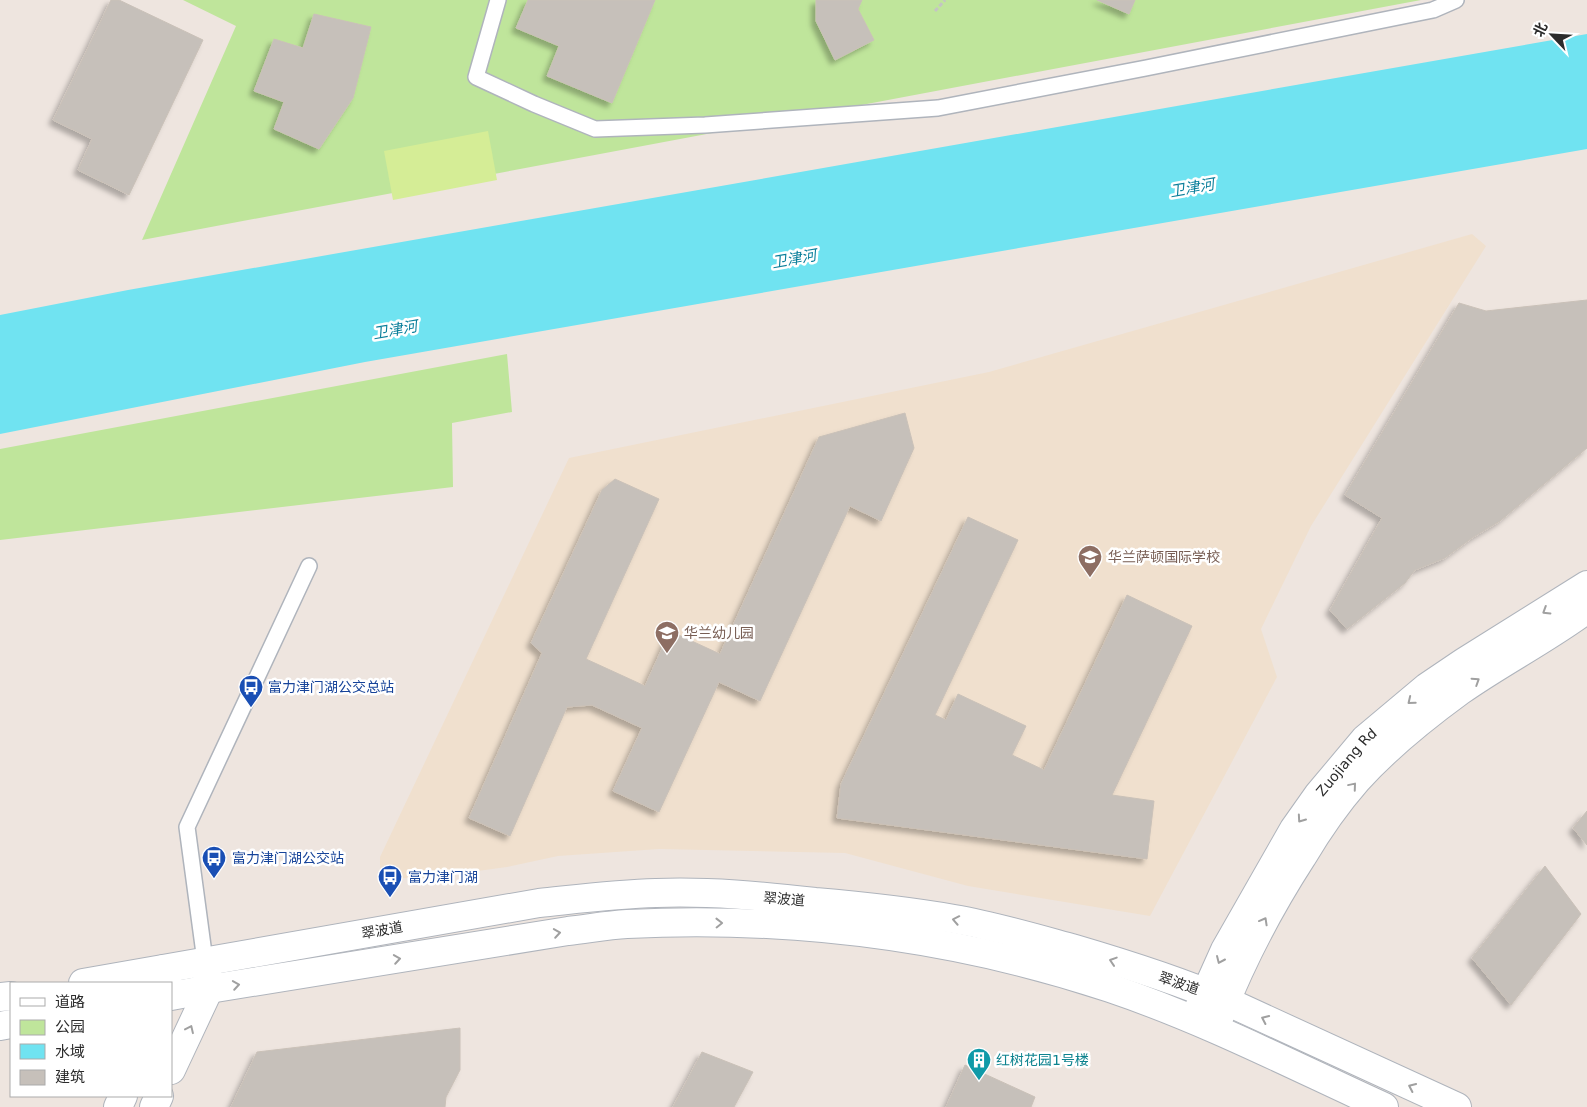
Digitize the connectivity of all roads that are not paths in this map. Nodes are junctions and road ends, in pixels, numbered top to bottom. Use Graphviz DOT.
graph roads {
  1 [pos="498,0"];
  2 [pos="1456,0"];
  3 [pos="309,566"];
  4 [pos="1587,585"];
  5 [pos="1587,609"];
  6 [pos="205,961"];
  7 [pos="166,976"];
  8 [pos="95,982"];
  9 [pos="209,989"];
  10 [pos="172,995"];
  11 [pos="172,996"];
  12 [pos="1216,996"];
  13 [pos="1204,1025"];
  14 [pos="172,1068"];
  15 [pos="1384,1107"];
  16 [pos="1457,1107"];
  1 -- 2 [label="lane"];
  3 -- 6 [label="lane"];
  4 -- 12 [label="street, Zuojiang Rd, one-way"];
  12 -- 5 [label="street, Zuojiang Rd, one-way"];
  6 -- 7 [label="street, 翠波道"];
  6 -- 9 [label="street"];
  6 -- 10 [label="street"];
  12 -- 6 [label="street, 翠波道, one-way"];
  7 -- 8 [label="street, 翠波道"];
  9 -- 11 [label="street, 翠波道"];
  9 -- 13 [label="street, 翠波道, one-way"];
  14 -- 9 [label="street, one-way"];
  12 -- 13 [label="street, Zuojiang Rd"];
  16 -- 12 [label="street, 翠波道, one-way"];
  13 -- 15 [label="street, 翠波道"];
}
